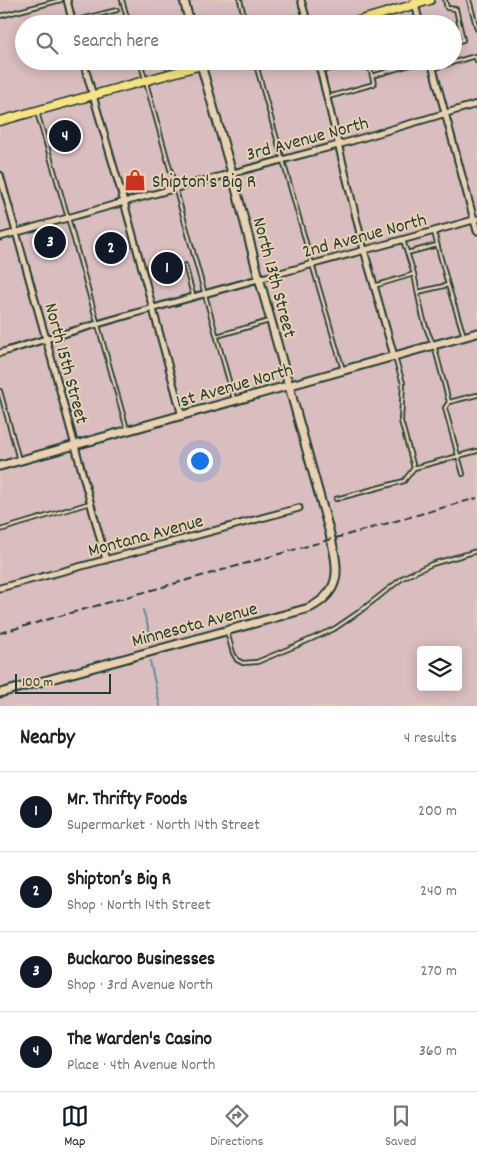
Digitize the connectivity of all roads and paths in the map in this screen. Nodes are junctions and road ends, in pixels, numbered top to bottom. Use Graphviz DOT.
graph roads {
  1 [pos="61,0"];
  2 [pos="67,0"];
  3 [pos="122,0"];
  4 [pos="184,0"];
  5 [pos="240,0"];
  6 [pos="301,0"];
  7 [pos="430,0"];
  8 [pos="445,0"];
  9 [pos="469,0"];
  10 [pos="414,2"];
  11 [pos="117,10"];
  12 [pos="71,15"];
  13 [pos="100,15"];
  14 [pos="126,15"];
  15 [pos="188,15"];
  16 [pos="244,15"];
  17 [pos="305,15"];
  18 [pos="375,15"];
  19 [pos="418,15"];
  20 [pos="458,15"];
  21 [pos="0,16"];
  22 [pos="477,29"];
  23 [pos="462,60"];
  24 [pos="477,62"];
  25 [pos="85,70"];
  26 [pos="143,70"];
  27 [pos="178,70"];
  28 [pos="202,70"];
  29 [pos="258,70"];
  30 [pos="324,70"];
  31 [pos="370,70"];
  32 [pos="392,70"];
  33 [pos="434,70"];
  34 [pos="320,71"];
  35 [pos="372,76"];
  36 [pos="146,80"];
  37 [pos="92,95"];
  38 [pos="326,97"];
  39 [pos="477,104"];
  40 [pos="36,111"];
  41 [pos="445,113"];
  42 [pos="0,121"];
  43 [pos="338,145"];
  44 [pos="283,159"];
  45 [pos="232,173"];
  46 [pos="0,175"];
  47 [pos="175,188"];
  48 [pos="124,202"];
  49 [pos="68,218"];
  50 [pos="475,219"];
  51 [pos="434,231"];
  52 [pos="477,231"];
  53 [pos="16,233"];
  54 [pos="0,237"];
  55 [pos="403,240"];
  56 [pos="437,245"];
  57 [pos="364,250"];
  58 [pos="407,253"];
  59 [pos="312,264"];
  60 [pos="185,265"];
  61 [pos="414,274"];
  62 [pos="259,278"];
  63 [pos="448,284"];
  64 [pos="374,286"];
  65 [pos="418,292"];
  66 [pos="205,294"];
  67 [pos="193,297"];
  68 [pos="153,309"];
  69 [pos="271,321"];
  70 [pos="98,324"];
  71 [pos="477,333"];
  72 [pos="217,336"];
  73 [pos="464,336"];
  74 [pos="46,338"];
  75 [pos="434,345"];
  76 [pos="0,353"];
  77 [pos="394,356"];
  78 [pos="343,370"];
  79 [pos="289,386"];
  80 [pos="0,391"];
  81 [pos="477,395"];
  82 [pos="234,401"];
  83 [pos="449,402"];
  84 [pos="182,416"];
  85 [pos="127,431"];
  86 [pos="75,445"];
  87 [pos="477,451"];
  88 [pos="458,456"];
  89 [pos="19,461"];
  90 [pos="0,466"];
  91 [pos="414,468"];
  92 [pos="463,474"];
  93 [pos="336,499"];
  94 [pos="90,503"];
  95 [pos="298,508"];
  96 [pos="0,530"];
  97 [pos="329,530"];
  98 [pos="477,552"];
  99 [pos="106,560"];
  100 [pos="0,588"];
  101 [pos="226,631"];
  102 [pos="0,693"];
  1 -- 21 [label="lane"];
  2 -- 12 [label="street"];
  3 -- 14 [label="lane"];
  4 -- 15 [label="street"];
  5 -- 16 [label="lane"];
  6 -- 17 [label="street"];
  7 -- 10 [label="main road"];
  8 -- 20 [label="lane"];
  9 -- 22 [label="lane"];
  10 -- 18 [label="main road"];
  10 -- 19 [label="street"];
  11 -- 13 [label="lane"];
  23 -- 24 [label="lane"];
  25 -- 37 [label="street"];
  26 -- 36 [label="lane"];
  27 -- 36 [label="main road"];
  28 -- 45 [label="street, North 13th Street"];
  29 -- 44 [label="lane"];
  30 -- 34 [label="lane"];
  31 -- 35 [label="lane"];
  32 -- 35 [label="lane"];
  33 -- 41 [label="street"];
  34 -- 38 [label="street"];
  35 -- 38 [label="lane"];
  36 -- 37 [label="main road"];
  36 -- 47 [label="lane"];
  37 -- 40 [label="main road"];
  37 -- 48 [label="street"];
  38 -- 43 [label="street"];
  39 -- 41 [label="street, 3rd Avenue North"];
  40 -- 42 [label="main road"];
  40 -- 49 [label="lane"];
  41 -- 43 [label="street, 3rd Avenue North"];
  41 -- 50 [label="street"];
  43 -- 44 [label="street, 3rd Avenue North"];
  43 -- 57 [label="street"];
  44 -- 45 [label="street, 3rd Avenue North"];
  44 -- 59 [label="lane"];
  45 -- 47 [label="street, 3rd Avenue North"];
  45 -- 62 [label="street, North 13th Street"];
  46 -- 53 [label="street, North 15th Street"];
  47 -- 48 [label="street, 3rd Avenue North"];
  47 -- 66 [label="lane"];
  48 -- 49 [label="street, 3rd Avenue North"];
  48 -- 68 [label="street"];
  49 -- 53 [label="street, 3rd Avenue North"];
  49 -- 70 [label="lane"];
  50 -- 51 [label="street, 2nd Avenue North"];
  50 -- 52 [label="street"];
  51 -- 55 [label="street, 2nd Avenue North"];
  51 -- 56 [label="lane"];
  53 -- 54 [label="street, 3rd Avenue North"];
  53 -- 74 [label="street, North 15th Street"];
  55 -- 57 [label="street, 2nd Avenue North"];
  55 -- 58 [label="lane"];
  56 -- 58 [label="lane"];
  56 -- 63 [label="lane"];
  57 -- 59 [label="street, 2nd Avenue North"];
  57 -- 64 [label="street"];
  58 -- 61 [label="lane"];
  59 -- 62 [label="street, 2nd Avenue North"];
  59 -- 78 [label="lane"];
  60 -- 67 [label="lane"];
  61 -- 64 [label="lane"];
  61 -- 65 [label="lane"];
  62 -- 66 [label="street, 2nd Avenue North"];
  62 -- 69 [label="street, North 13th Street"];
  63 -- 65 [label="lane"];
  63 -- 73 [label="lane"];
  64 -- 77 [label="street"];
  65 -- 75 [label="lane"];
  66 -- 67 [label="street, 2nd Avenue North"];
  66 -- 72 [label="lane"];
  67 -- 68 [label="street, 2nd Avenue North"];
  68 -- 70 [label="street, 2nd Avenue North"];
  68 -- 84 [label="street"];
  69 -- 72 [label="lane"];
  69 -- 79 [label="street, North 13th Street"];
  70 -- 74 [label="street, 2nd Avenue North"];
  70 -- 85 [label="lane"];
  71 -- 73 [label="street, 1st Avenue North"];
  72 -- 82 [label="lane"];
  73 -- 75 [label="street, 1st Avenue North"];
  74 -- 76 [label="street, 2nd Avenue North"];
  74 -- 86 [label="street, North 15th Street"];
  75 -- 77 [label="street, 1st Avenue North"];
  75 -- 83 [label="lane"];
  77 -- 78 [label="street, 1st Avenue North"];
  77 -- 91 [label="lane"];
  78 -- 79 [label="street, 1st Avenue North"];
  79 -- 82 [label="street, 1st Avenue North"];
  79 -- 97 [label="street, North 13th Street"];
  80 -- 89 [label="lane"];
  81 -- 83 [label="lane"];
  82 -- 84 [label="street, 1st Avenue North"];
  83 -- 88 [label="lane"];
  84 -- 85 [label="street, 1st Avenue North"];
  85 -- 86 [label="street, 1st Avenue North"];
  86 -- 89 [label="street, 1st Avenue North"];
  86 -- 94 [label="street, North 15th Street"];
  87 -- 88 [label="lane"];
  88 -- 91 [label="lane"];
  88 -- 92 [label="lane"];
  89 -- 90 [label="street, 1st Avenue North"];
  91 -- 93 [label="lane"];
  94 -- 96 [label="lane"];
  94 -- 99 [label="street, North 15th Street"];
  95 -- 99 [label="street, Montana Avenue"];
  97 -- 101 [label="street, Minnesota Avenue"];
  98 -- 101 [label="lane"];
  99 -- 100 [label="street, Montana Avenue"];
  101 -- 102 [label="street, Minnesota Avenue"];
}
